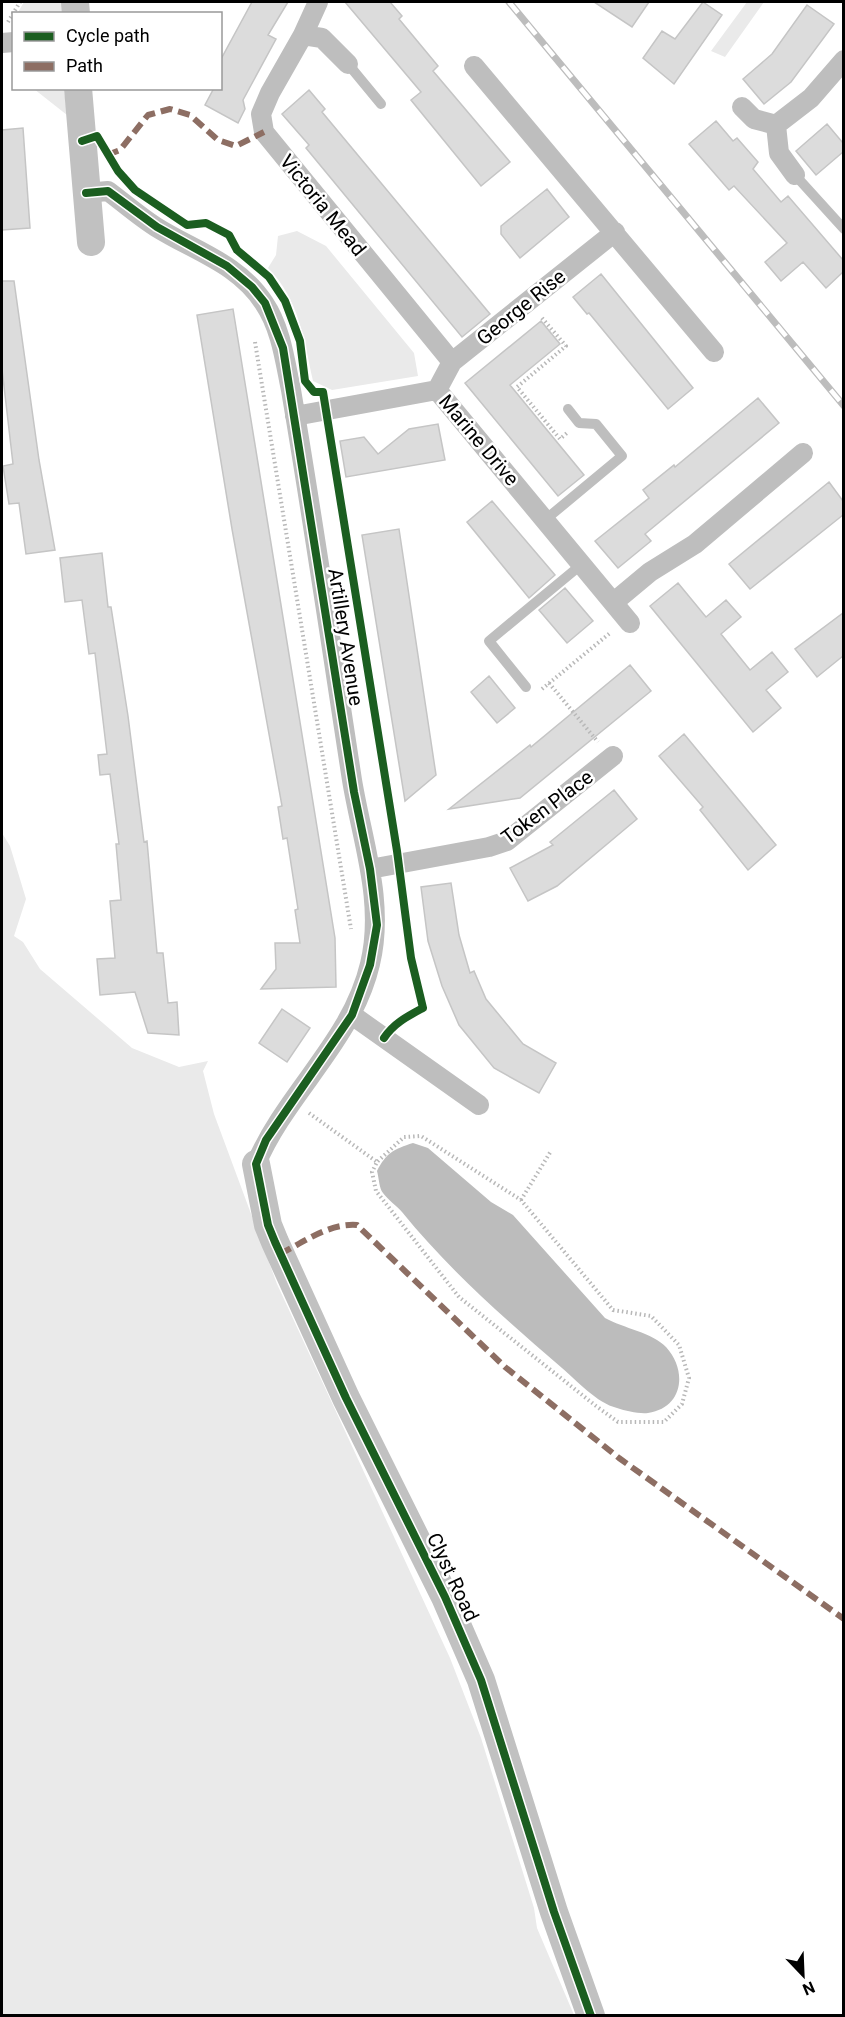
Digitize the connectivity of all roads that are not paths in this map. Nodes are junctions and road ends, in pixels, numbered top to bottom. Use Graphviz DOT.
graph roads {
  1 [pos="318,2"];
  2 [pos="303,35"];
  3 [pos="843,60"];
  4 [pos="348,64"];
  5 [pos="474,66"];
  6 [pos="78,90"];
  7 [pos="381,104"];
  8 [pos="742,107"];
  9 [pos="776,125"];
  10 [pos="795,175"];
  11 [pos="86,193"];
  12 [pos="843,229"];
  13 [pos="615,232"];
  14 [pos="91,242"];
  15 [pos="714,352"];
  16 [pos="452,362"];
  17 [pos="437,390"];
  18 [pos="568,409"];
  19 [pos="295,416"];
  20 [pos="803,453"];
  21 [pos="545,520"];
  22 [pos="582,564"];
  23 [pos="614,602"];
  24 [pos="629,621"];
  25 [pos="526,687"];
  26 [pos="612,757"];
  27 [pos="370,869"];
  28 [pos="352,1015"];
  29 [pos="479,1106"];
  30 [pos="256,1164"];
  31 [pos="591,2016"];
  1 -- 2 [label="street, Victoria Mead"];
  2 -- 4 [label="street"];
  2 -- 16 [label="street, Victoria Mead"];
  3 -- 9 [label="street"];
  4 -- 7 [label="lane"];
  5 -- 13 [label="street"];
  6 -- 11 [label="street"];
  8 -- 9 [label="street"];
  9 -- 10 [label="street"];
  10 -- 12 [label="lane"];
  11 -- 14 [label="street"];
  11 -- 19 [label="street, Artillery Avenue"];
  13 -- 15 [label="street"];
  13 -- 16 [label="street, George Rise"];
  16 -- 17 [label="street, George Rise"];
  17 -- 19 [label="street, Marine Drive"];
  17 -- 21 [label="street, Marine Drive"];
  18 -- 21 [label="lane"];
  19 -- 27 [label="street, Artillery Avenue"];
  20 -- 23 [label="street"];
  21 -- 22 [label="street, Marine Drive"];
  22 -- 23 [label="street, Marine Drive"];
  22 -- 25 [label="lane"];
  23 -- 24 [label="street, Marine Drive"];
  26 -- 27 [label="street, Token Place"];
  27 -- 28 [label="street, Artillery Avenue"];
  28 -- 29 [label="street"];
  28 -- 30 [label="street, Artillery Avenue"];
  30 -- 31 [label="street, Clyst Road"];
}
